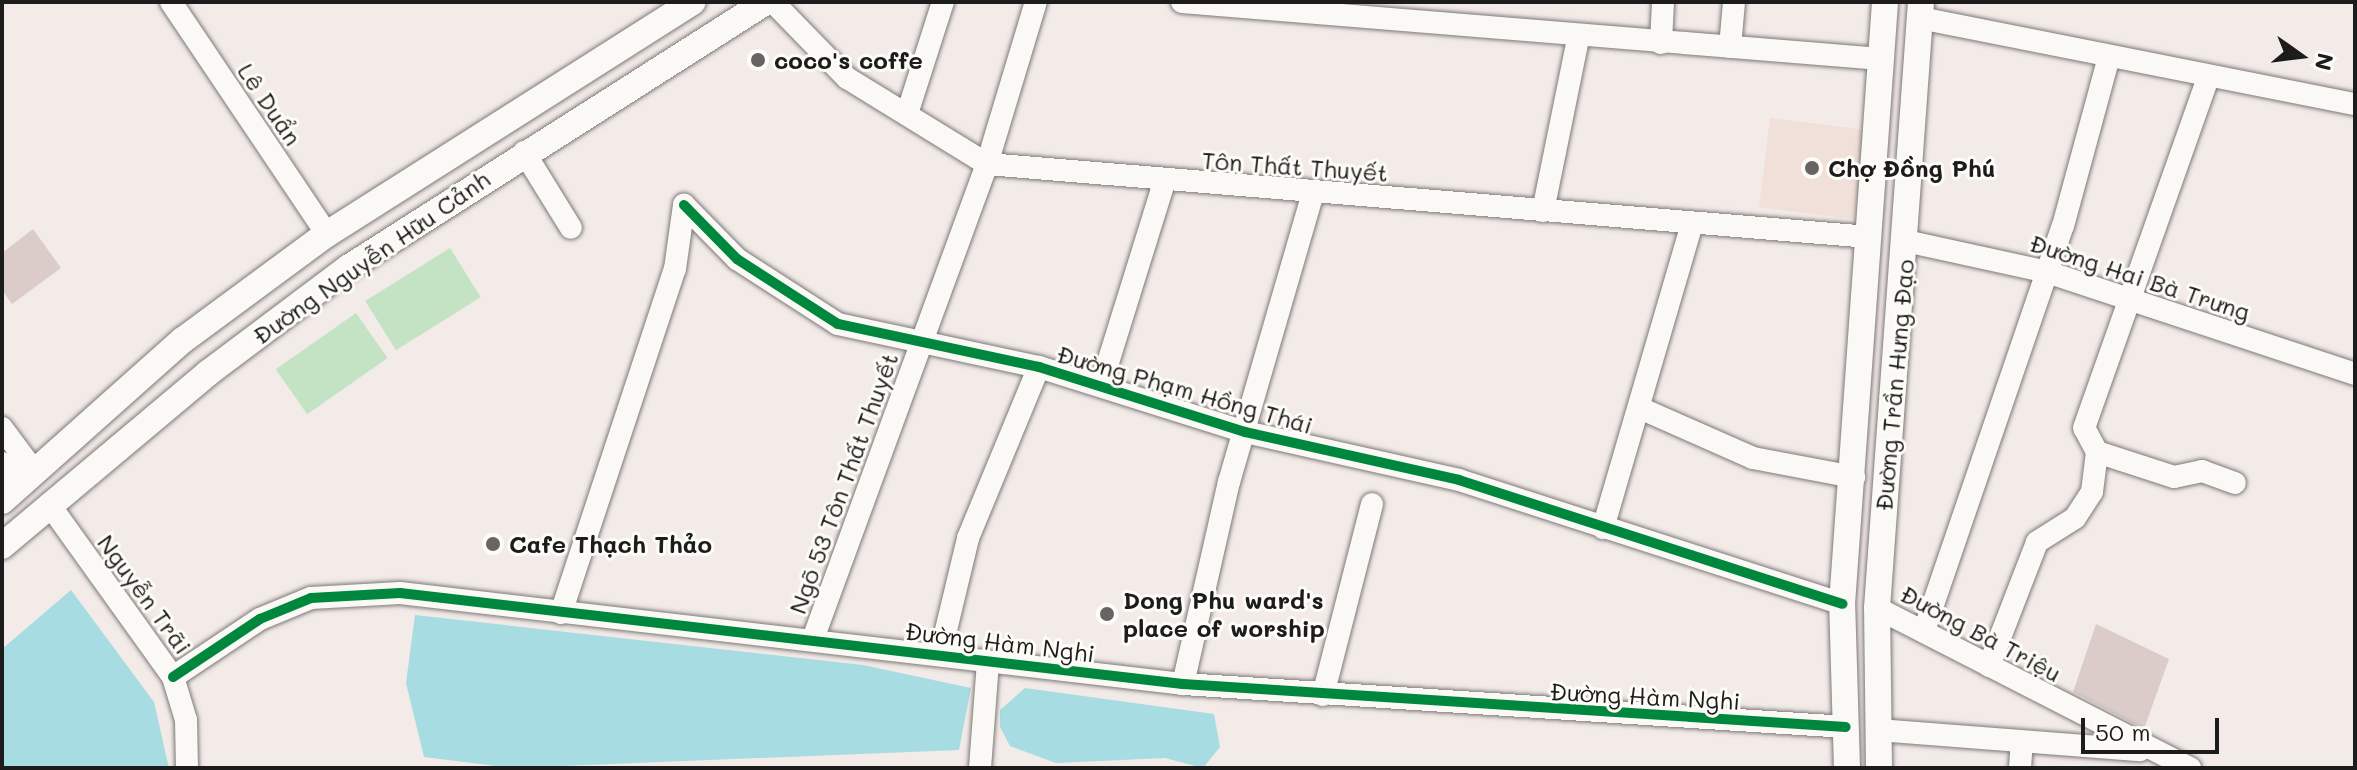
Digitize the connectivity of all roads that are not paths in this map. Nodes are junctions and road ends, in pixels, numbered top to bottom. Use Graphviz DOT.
graph roads {
  1 [pos="171,2"];
  2 [pos="693,2"];
  3 [pos="766,2"];
  4 [pos="773,2"];
  5 [pos="943,2"];
  6 [pos="1036,2"];
  7 [pos="1182,2"];
  8 [pos="1663,2"];
  9 [pos="1734,2"];
  10 [pos="1885,2"];
  11 [pos="1921,10"];
  12 [pos="1578,39"];
  13 [pos="1661,43"];
  14 [pos="1730,47"];
  15 [pos="2109,57"];
  16 [pos="1881,59"];
  17 [pos="2208,78"];
  18 [pos="2355,104"];
  19 [pos="907,114"];
  20 [pos="524,152"];
  21 [pos="987,164"];
  22 [pos="1164,183"];
  23 [pos="1313,193"];
  24 [pos="1543,211"];
  25 [pos="1692,223"];
  26 [pos="571,228"];
  27 [pos="327,234"];
  28 [pos="1870,237"];
  29 [pos="1906,241"];
  30 [pos="348,268"];
  31 [pos="2044,271"];
  32 [pos="2130,298"];
  33 [pos="923,342"];
  34 [pos="1039,367"];
  35 [pos="2355,374"];
  36 [pos="1101,385"];
  37 [pos="1642,409"];
  38 [pos="2,428"];
  39 [pos="1245,432"];
  40 [pos="2097,452"];
  41 [pos="2,463"];
  42 [pos="1854,477"];
  43 [pos="21,483"];
  44 [pos="2235,483"];
  45 [pos="49,504"];
  46 [pos="1372,504"];
  47 [pos="1603,528"];
  48 [pos="2,546"];
  49 [pos="1842,604"];
  50 [pos="1877,608"];
  51 [pos="561,613"];
  52 [pos="1924,631"];
  53 [pos="813,639"];
  54 [pos="940,655"];
  55 [pos="988,662"];
  56 [pos="1989,666"];
  57 [pos="173,677"];
  58 [pos="1183,684"];
  59 [pos="1323,695"];
  60 [pos="1846,727"];
  61 [pos="1878,730"];
  62 [pos="2022,742"];
  63 [pos="2147,750"];
  64 [pos="187,768"];
  65 [pos="980,768"];
  66 [pos="1847,768"];
  67 [pos="1879,768"];
  68 [pos="2020,768"];
  69 [pos="2190,768"];
  1 -- 27 [label="street, Lê Duẩn"];
  2 -- 27 [label="main road, Đường Nguyễn Hữu Cảnh"];
  3 -- 20 [label="main road, Đường Nguyễn Hữu Cảnh"];
  4 -- 19 [label="street, Tôn Thất Thuyết"];
  5 -- 19 [label="street"];
  6 -- 21 [label="street, Ngõ 53 Tôn Thất Thuyết"];
  7 -- 12 [label="street"];
  8 -- 13 [label="street"];
  9 -- 14 [label="street"];
  10 -- 16 [label="main road, Đường Trần Hưng Đạo"];
  11 -- 15 [label="street"];
  11 -- 29 [label="main road, Đường Trần Hưng Đạo"];
  12 -- 13 [label="street"];
  12 -- 24 [label="street"];
  13 -- 14 [label="street"];
  14 -- 16 [label="street"];
  15 -- 17 [label="street"];
  15 -- 31 [label="street"];
  16 -- 28 [label="main road, Đường Trần Hưng Đạo"];
  17 -- 18 [label="street"];
  17 -- 32 [label="street"];
  19 -- 21 [label="street, Tôn Thất Thuyết"];
  20 -- 26 [label="street"];
  20 -- 30 [label="main road, Đường Nguyễn Hữu Cảnh"];
  21 -- 22 [label="street, Tôn Thất Thuyết"];
  21 -- 33 [label="street, Ngõ 53 Tôn Thất Thuyết"];
  22 -- 23 [label="street, Tôn Thất Thuyết"];
  22 -- 36 [label="street"];
  23 -- 24 [label="street, Tôn Thất Thuyết"];
  23 -- 39 [label="street"];
  24 -- 25 [label="street, Tôn Thất Thuyết"];
  25 -- 28 [label="street, Tôn Thất Thuyết"];
  25 -- 37 [label="street"];
  27 -- 30 [label="main road"];
  27 -- 43 [label="main road, Đường Nguyễn Hữu Cảnh"];
  28 -- 29 [label="main road"];
  28 -- 42 [label="main road, Đường Trần Hưng Đạo"];
  29 -- 31 [label="street, Đường Hai Bà Trưng"];
  29 -- 50 [label="main road, Đường Trần Hưng Đạo"];
  30 -- 45 [label="main road, Đường Nguyễn Hữu Cảnh"];
  31 -- 32 [label="street, Đường Hai Bà Trưng"];
  31 -- 52 [label="street"];
  32 -- 35 [label="street, Đường Hai Bà Trưng"];
  32 -- 40 [label="street"];
  33 -- 34 [label="street, Đường Phạm Hồng Thái"];
  33 -- 51 [label="street, Đường Phạm Hồng Thái"];
  33 -- 53 [label="street, Ngõ 53 Tôn Thất Thuyết"];
  34 -- 36 [label="street, Đường Phạm Hồng Thái"];
  34 -- 54 [label="street"];
  36 -- 39 [label="street, Đường Phạm Hồng Thái"];
  37 -- 42 [label="street"];
  37 -- 47 [label="street"];
  38 -- 43 [label="street"];
  39 -- 47 [label="street, Đường Phạm Hồng Thái"];
  39 -- 58 [label="street"];
  40 -- 44 [label="street"];
  40 -- 56 [label="street"];
  41 -- 43 [label="street"];
  42 -- 49 [label="main road, Đường Trần Hưng Đạo"];
  43 -- 45 [label="main road"];
  45 -- 48 [label="main road, Đường Nguyễn Hữu Cảnh"];
  45 -- 57 [label="street, Nguyễn Trãi"];
  46 -- 59 [label="street"];
  47 -- 49 [label="street, Đường Phạm Hồng Thái"];
  49 -- 60 [label="main road, Đường Trần Hưng Đạo"];
  50 -- 52 [label="street, Đường Bà Triệu"];
  50 -- 61 [label="main road, Đường Trần Hưng Đạo"];
  51 -- 53 [label="street, Đường Hàm Nghi"];
  51 -- 57 [label="street, Đường Hàm Nghi"];
  52 -- 56 [label="street, Đường Bà Triệu"];
  53 -- 54 [label="street, Đường Hàm Nghi"];
  54 -- 55 [label="street, Đường Hàm Nghi"];
  55 -- 58 [label="street, Đường Hàm Nghi"];
  55 -- 65 [label="street"];
  56 -- 63 [label="street, Đường Bà Triệu"];
  57 -- 64 [label="street, Nguyễn Trãi"];
  58 -- 59 [label="street, Đường Hàm Nghi"];
  59 -- 60 [label="street, Đường Hàm Nghi"];
  60 -- 61 [label="main road"];
  60 -- 66 [label="main road, Đường Trần Hưng Đạo"];
  61 -- 62 [label="street"];
  61 -- 67 [label="main road, Đường Trần Hưng Đạo"];
  62 -- 63 [label="street"];
  62 -- 68 [label="street"];
  63 -- 69 [label="street, Đường Bà Triệu"];
}
